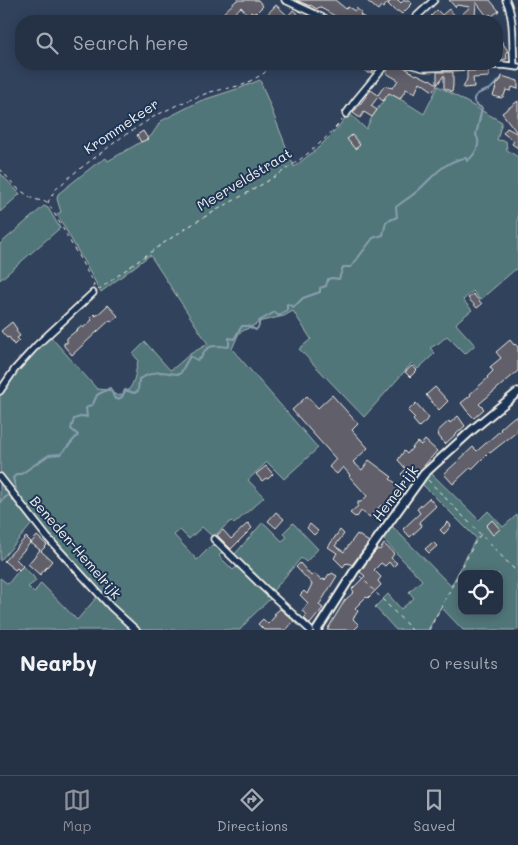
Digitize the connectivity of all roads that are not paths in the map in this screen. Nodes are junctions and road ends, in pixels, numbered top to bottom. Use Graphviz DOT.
graph roads {
  1 [pos="285,0"];
  2 [pos="434,0"];
  3 [pos="506,0"];
  4 [pos="317,15"];
  5 [pos="418,15"];
  6 [pos="503,65"];
  7 [pos="516,66"];
  8 [pos="381,70"];
  9 [pos="346,114"];
  10 [pos="93,293"];
  11 [pos="0,390"];
  12 [pos="518,392"];
  13 [pos="0,477"];
  14 [pos="214,539"];
  15 [pos="136,630"];
  16 [pos="310,630"];
  17 [pos="317,630"];
  1 -- 4 [label="street"];
  2 -- 5 [label="street"];
  3 -- 7 [label="street"];
  6 -- 7 [label="street"];
  8 -- 9 [label="street"];
  10 -- 11 [label="street"];
  12 -- 17 [label="street, Hemelrijk"];
  13 -- 15 [label="street, Beneden-Hemelrijk"];
  14 -- 16 [label="street"];
}
